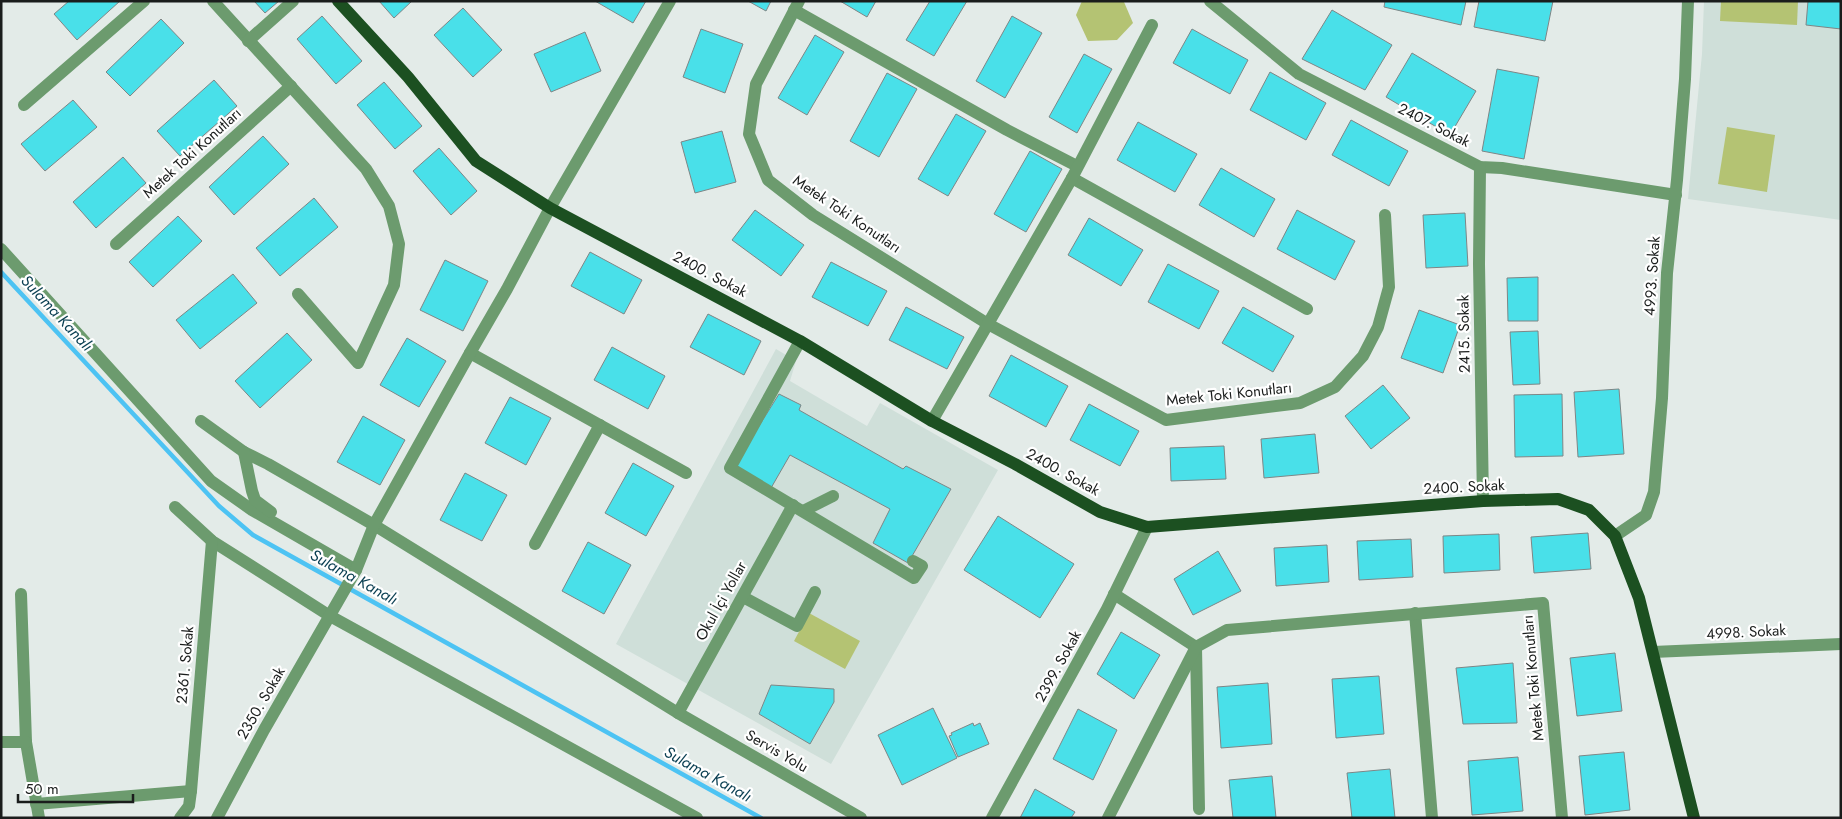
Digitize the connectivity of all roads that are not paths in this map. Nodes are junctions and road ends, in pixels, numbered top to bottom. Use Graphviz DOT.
graph roads {
  1 [pos="144,1"];
  2 [pos="213,1"];
  3 [pos="293,1"];
  4 [pos="338,1"];
  5 [pos="670,1"];
  6 [pos="1210,1"];
  7 [pos="1688,1"];
  8 [pos="796,5"];
  9 [pos="1152,25"];
  10 [pos="248,42"];
  11 [pos="291,86"];
  12 [pos="24,105"];
  13 [pos="1480,167"];
  14 [pos="1074,172"];
  15 [pos="1676,195"];
  16 [pos="550,208"];
  17 [pos="1385,215"];
  18 [pos="116,244"];
  19 [pos="1,249"];
  20 [pos="298,294"];
  21 [pos="1307,309"];
  22 [pos="988,324"];
  23 [pos="800,341"];
  24 [pos="470,353"];
  25 [pos="201,421"];
  26 [pos="932,421"];
  27 [pos="600,425"];
  28 [pos="244,452"];
  29 [pos="686,473"];
  30 [pos="834,496"];
  31 [pos="1483,501"];
  32 [pos="175,507"];
  33 [pos="798,508"];
  34 [pos="374,525"];
  35 [pos="1147,527"];
  36 [pos="1616,536"];
  37 [pos="212,541"];
  38 [pos="535,544"];
  39 [pos="913,561"];
  40 [pos="357,569"];
  41 [pos="815,592"];
  42 [pos="21,594"];
  43 [pos="1114,594"];
  44 [pos="743,597"];
  45 [pos="333,611"];
  46 [pos="1415,613"];
  47 [pos="1841,644"];
  48 [pos="1196,647"];
  49 [pos="1653,652"];
  50 [pos="678,713"];
  51 [pos="1,742"];
  52 [pos="26,742"];
  53 [pos="191,791"];
  54 [pos="36,804"];
  55 [pos="1199,809"];
  56 [pos="39,818"];
  57 [pos="180,818"];
  58 [pos="218,818"];
  59 [pos="697,818"];
  60 [pos="861,818"];
  61 [pos="992,818"];
  62 [pos="1108,818"];
  63 [pos="1432,818"];
  64 [pos="1562,818"];
  65 [pos="1694,818"];
  1 -- 12 [label="street"];
  2 -- 10 [label="street"];
  3 -- 10 [label="street"];
  4 -- 16 [label="main road, 2400. Sokak"];
  5 -- 16 [label="street, 2350. Sokak"];
  6 -- 13 [label="street, 2407. Sokak"];
  7 -- 15 [label="street, 4993. Sokak"];
  8 -- 14 [label="street, Metek Toki Konutları"];
  8 -- 22 [label="street, Metek Toki Konutları"];
  9 -- 14 [label="street"];
  10 -- 11 [label="street"];
  11 -- 18 [label="street, Metek Toki Konutları"];
  11 -- 20 [label="street"];
  13 -- 15 [label="street, 2407. Sokak"];
  13 -- 31 [label="street, 2415. Sokak"];
  14 -- 21 [label="street, Metek Toki Konutları"];
  14 -- 22 [label="street"];
  15 -- 36 [label="street, 4993. Sokak"];
  16 -- 23 [label="main road, 2400. Sokak"];
  16 -- 24 [label="street, 2350. Sokak"];
  17 -- 22 [label="street, Metek Toki Konutları"];
  19 -- 40 [label="street"];
  22 -- 26 [label="street"];
  23 -- 26 [label="main road, 2400. Sokak"];
  23 -- 33 [label="street"];
  24 -- 27 [label="street"];
  24 -- 34 [label="street, 2350. Sokak"];
  25 -- 28 [label="street, Servis Yolu"];
  26 -- 35 [label="main road, 2400. Sokak"];
  27 -- 29 [label="street"];
  27 -- 38 [label="street"];
  28 -- 34 [label="street, Servis Yolu"];
  28 -- 40 [label="street"];
  30 -- 33 [label="street"];
  31 -- 35 [label="main road, 2400. Sokak"];
  31 -- 36 [label="main road, 2400. Sokak"];
  32 -- 37 [label="street"];
  33 -- 39 [label="street"];
  33 -- 44 [label="street, Okul İçi Yollar"];
  34 -- 40 [label="street, 2350. Sokak"];
  34 -- 50 [label="street, Servis Yolu"];
  35 -- 43 [label="street, 2399. Sokak"];
  36 -- 49 [label="main road, 2400. Sokak"];
  37 -- 45 [label="street"];
  37 -- 53 [label="street, 2361. Sokak"];
  40 -- 45 [label="street, 2350. Sokak"];
  41 -- 44 [label="street"];
  42 -- 52 [label="street"];
  43 -- 48 [label="street"];
  43 -- 61 [label="street, 2399. Sokak"];
  44 -- 50 [label="street, Okul İçi Yollar"];
  45 -- 58 [label="street, 2350. Sokak"];
  45 -- 59 [label="street"];
  46 -- 48 [label="street, Metek Toki Konutları"];
  46 -- 63 [label="street"];
  46 -- 64 [label="street, Metek Toki Konutları"];
  47 -- 49 [label="street, 4998. Sokak"];
  48 -- 55 [label="street"];
  48 -- 62 [label="street"];
  49 -- 65 [label="main road, 2400. Sokak"];
  50 -- 60 [label="street, Servis Yolu"];
  51 -- 52 [label="street"];
  52 -- 54 [label="street"];
  53 -- 54 [label="street"];
  53 -- 57 [label="street, 2361. Sokak"];
  54 -- 56 [label="street"];
}
